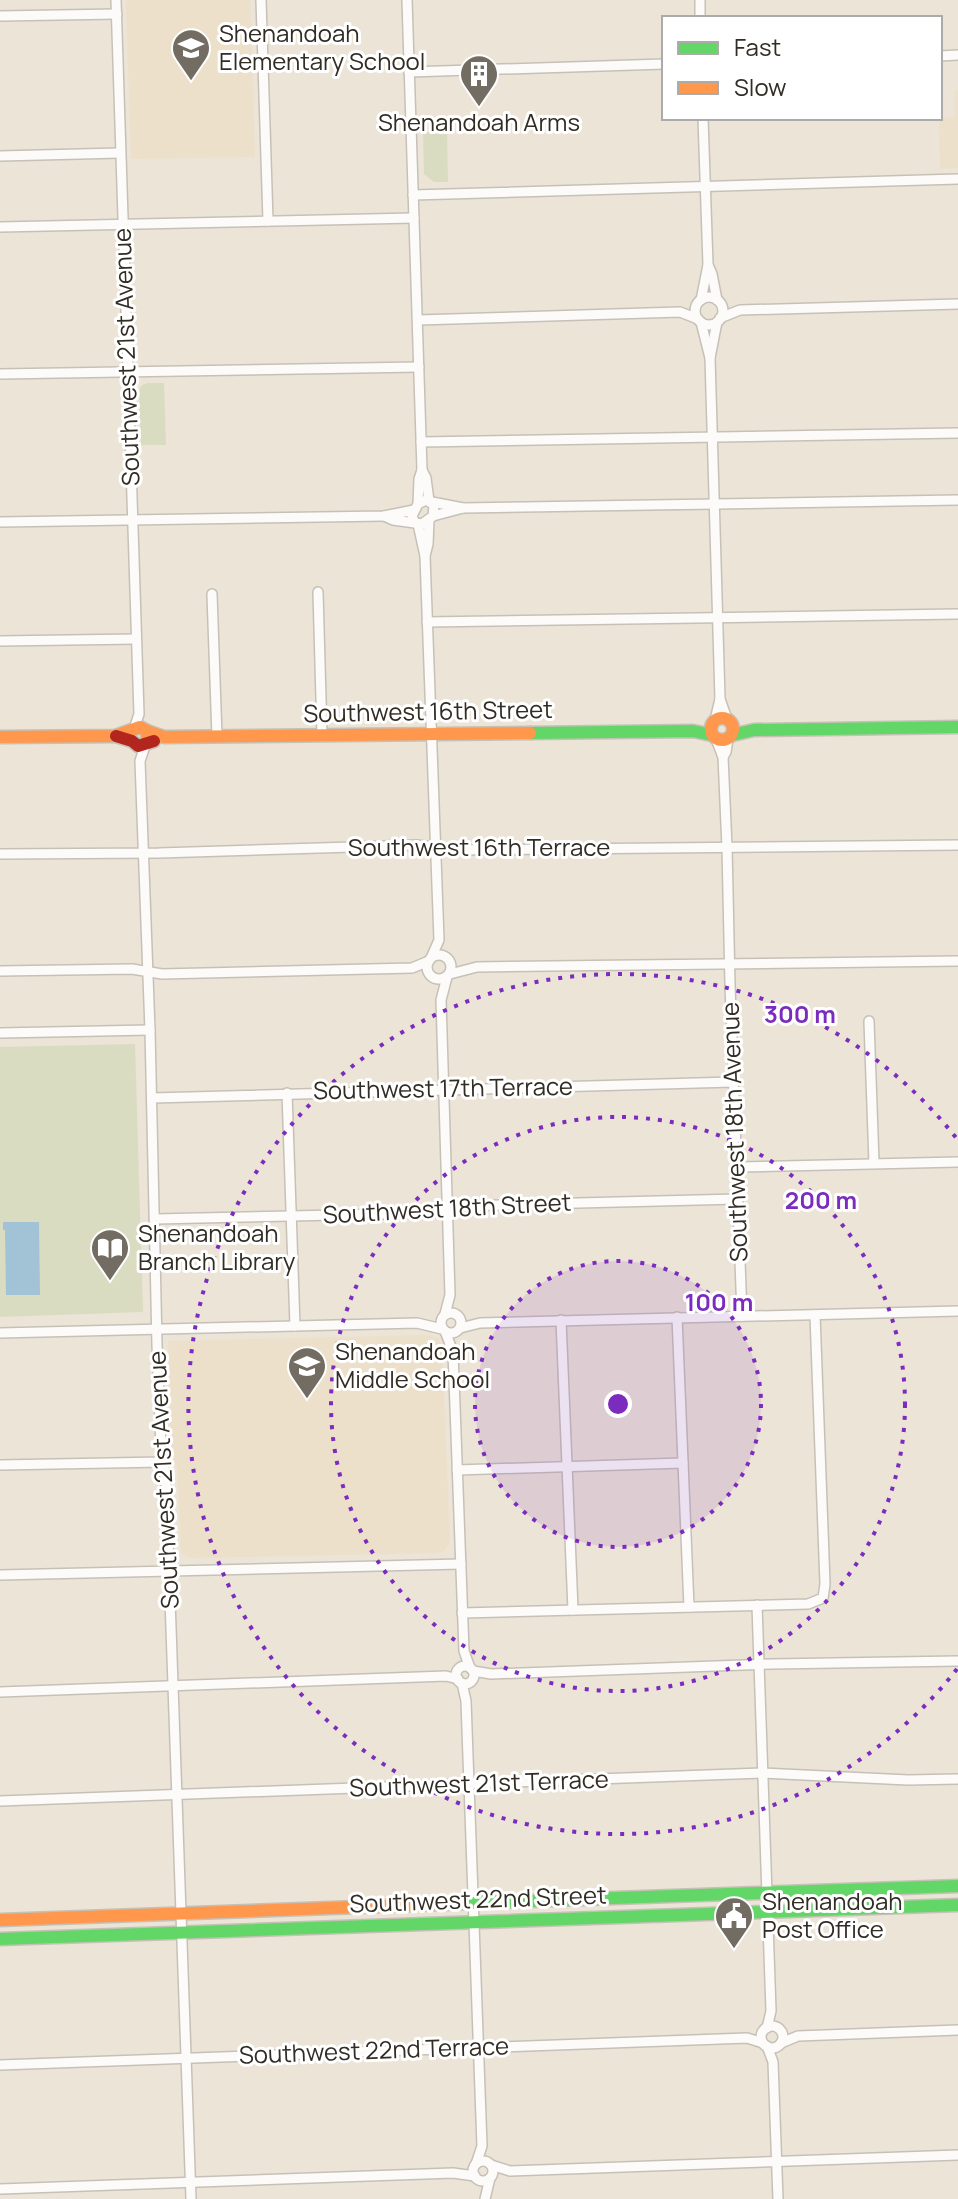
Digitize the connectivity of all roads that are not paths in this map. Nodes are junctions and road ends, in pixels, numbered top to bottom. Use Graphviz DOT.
graph roads {
  1 [pos="116,0"];
  2 [pos="261,0"];
  3 [pos="407,0"];
  4 [pos="117,14"];
  5 [pos="0,16"];
  6 [pos="662,64"];
  7 [pos="409,72"];
  8 [pos="703,120"];
  9 [pos="120,153"];
  10 [pos="0,156"];
  11 [pos="958,179"];
  12 [pos="705,187"];
  13 [pos="413,195"];
  14 [pos="414,218"];
  15 [pos="268,221"];
  16 [pos="122,224"];
  17 [pos="0,227"];
  18 [pos="708,265"];
  19 [pos="718,301"];
  20 [pos="699,302"];
  21 [pos="958,304"];
  22 [pos="740,310"];
  23 [pos="680,312"];
  24 [pos="418,320"];
  25 [pos="700,320"];
  26 [pos="719,320"];
  27 [pos="710,358"];
  28 [pos="419,367"];
  29 [pos="128,372"];
  30 [pos="0,374"];
  31 [pos="958,433"];
  32 [pos="713,437"];
  33 [pos="421,442"];
  34 [pos="422,470"];
  35 [pos="958,500"];
  36 [pos="431,501"];
  37 [pos="715,504"];
  38 [pos="416,507"];
  39 [pos="463,508"];
  40 [pos="384,516"];
  41 [pos="431,518"];
  42 [pos="132,520"];
  43 [pos="0,522"];
  44 [pos="416,523"];
  45 [pos="425,556"];
  46 [pos="318,592"];
  47 [pos="212,594"];
  48 [pos="958,614"];
  49 [pos="718,618"];
  50 [pos="427,622"];
  51 [pos="136,639"];
  52 [pos="0,641"];
  53 [pos="958,727"];
  54 [pos="722,729"];
  55 [pos="431,734"];
  56 [pos="322,735"];
  57 [pos="140,736"];
  58 [pos="0,737"];
  59 [pos="217,737"];
  60 [pos="958,845"];
  61 [pos="727,847"];
  62 [pos="435,848"];
  63 [pos="143,852"];
  64 [pos="0,854"];
  65 [pos="439,940"];
  66 [pos="430,959"];
  67 [pos="449,959"];
  68 [pos="958,961"];
  69 [pos="730,964"];
  70 [pos="471,967"];
  71 [pos="412,968"];
  72 [pos="0,971"];
  73 [pos="148,972"];
  74 [pos="430,975"];
  75 [pos="448,975"];
  76 [pos="441,1000"];
  77 [pos="869,1021"];
  78 [pos="150,1030"];
  79 [pos="0,1033"];
  80 [pos="733,1082"];
  81 [pos="442,1089"];
  82 [pos="287,1093"];
  83 [pos="152,1098"];
  84 [pos="958,1162"];
  85 [pos="874,1163"];
  86 [pos="737,1167"];
  87 [pos="738,1199"];
  88 [pos="447,1210"];
  89 [pos="292,1216"];
  90 [pos="155,1219"];
  91 [pos="450,1295"];
  92 [pos="958,1311"];
  93 [pos="444,1315"];
  94 [pos="458,1315"];
  95 [pos="815,1315"];
  96 [pos="742,1316"];
  97 [pos="677,1317"];
  98 [pos="561,1320"];
  99 [pos="417,1323"];
  100 [pos="480,1323"];
  101 [pos="295,1326"];
  102 [pos="157,1329"];
  103 [pos="459,1329"];
  104 [pos="444,1330"];
  105 [pos="0,1333"];
  106 [pos="453,1352"];
  107 [pos="163,1462"];
  108 [pos="683,1463"];
  109 [pos="0,1465"];
  110 [pos="567,1467"];
  111 [pos="457,1470"];
  112 [pos="461,1564"];
  113 [pos="168,1571"];
  114 [pos="0,1575"];
  115 [pos="757,1605"];
  116 [pos="689,1607"];
  117 [pos="573,1610"];
  118 [pos="462,1613"];
  119 [pos="958,1661"];
  120 [pos="758,1665"];
  121 [pos="466,1675"];
  122 [pos="173,1686"];
  123 [pos="0,1692"];
  124 [pos="762,1773"];
  125 [pos="958,1779"];
  126 [pos="470,1784"];
  127 [pos="176,1795"];
  128 [pos="0,1801"];
  129 [pos="958,1886"];
  130 [pos="767,1893"];
  131 [pos="474,1904"];
  132 [pos="958,1905"];
  133 [pos="768,1912"];
  134 [pos="181,1914"];
  135 [pos="0,1920"];
  136 [pos="475,1922"];
  137 [pos="181,1933"];
  138 [pos="0,1939"];
  139 [pos="772,2029"];
  140 [pos="958,2030"];
  141 [pos="798,2036"];
  142 [pos="747,2038"];
  143 [pos="780,2044"];
  144 [pos="765,2045"];
  145 [pos="479,2048"];
  146 [pos="185,2058"];
  147 [pos="773,2062"];
  148 [pos="0,2065"];
  149 [pos="482,2146"];
  150 [pos="958,2155"];
  151 [pos="777,2162"];
  152 [pos="490,2164"];
  153 [pos="509,2171"];
  154 [pos="476,2172"];
  155 [pos="491,2178"];
  156 [pos="190,2182"];
  157 [pos="0,2189"];
  158 [pos="485,2198"];
  159 [pos="191,2199"];
  160 [pos="778,2199"];
  1 -- 4 [label="street, Southwest 21st Avenue"];
  2 -- 15 [label="street"];
  3 -- 7 [label="street"];
  4 -- 5 [label="street"];
  4 -- 9 [label="street, Southwest 21st Avenue"];
  6 -- 7 [label="street"];
  7 -- 13 [label="street"];
  8 -- 12 [label="street"];
  9 -- 10 [label="street"];
  9 -- 16 [label="street, Southwest 21st Avenue"];
  11 -- 12 [label="street"];
  12 -- 13 [label="street"];
  12 -- 18 [label="street"];
  13 -- 14 [label="street"];
  14 -- 15 [label="street"];
  14 -- 24 [label="street"];
  15 -- 16 [label="street"];
  16 -- 17 [label="street"];
  16 -- 29 [label="street, Southwest 21st Avenue"];
  18 -- 19 [label="street"];
  18 -- 20 [label="street"];
  19 -- 20 [label="street"];
  19 -- 22 [label="street"];
  19 -- 26 [label="street"];
  20 -- 23 [label="street"];
  20 -- 25 [label="street"];
  21 -- 22 [label="street"];
  22 -- 26 [label="street"];
  23 -- 24 [label="street"];
  23 -- 25 [label="street"];
  24 -- 28 [label="street"];
  25 -- 26 [label="street"];
  25 -- 27 [label="street"];
  26 -- 27 [label="street"];
  27 -- 32 [label="street"];
  28 -- 29 [label="street"];
  28 -- 33 [label="street"];
  29 -- 30 [label="street"];
  29 -- 42 [label="street, Southwest 21st Avenue"];
  31 -- 32 [label="street"];
  32 -- 33 [label="street"];
  32 -- 37 [label="street"];
  33 -- 34 [label="street"];
  34 -- 36 [label="street"];
  34 -- 38 [label="street"];
  35 -- 37 [label="street"];
  36 -- 38 [label="street"];
  36 -- 39 [label="street"];
  36 -- 41 [label="street"];
  37 -- 39 [label="street"];
  37 -- 49 [label="street"];
  38 -- 40 [label="street"];
  38 -- 44 [label="street"];
  39 -- 41 [label="street"];
  40 -- 42 [label="street"];
  40 -- 44 [label="street"];
  41 -- 44 [label="street"];
  41 -- 45 [label="street"];
  42 -- 43 [label="street"];
  42 -- 51 [label="street, Southwest 21st Avenue"];
  44 -- 45 [label="street"];
  45 -- 50 [label="street"];
  46 -- 56 [label="street"];
  47 -- 59 [label="street"];
  48 -- 49 [label="street"];
  49 -- 50 [label="street"];
  49 -- 54 [label="street"];
  50 -- 55 [label="street"];
  51 -- 52 [label="street"];
  51 -- 57 [label="street, Southwest 21st Avenue"];
  53 -- 54 [label="main road, Southwest 16th Street"];
  54 -- 55 [label="main road, Southwest 16th Street"];
  54 -- 61 [label="street, Southwest 18th Avenue"];
  55 -- 56 [label="main road, Southwest 16th Street"];
  55 -- 62 [label="street"];
  56 -- 59 [label="main road, Southwest 16th Street"];
  57 -- 58 [label="main road, Southwest 16th Street"];
  57 -- 59 [label="main road, Southwest 16th Street"];
  57 -- 63 [label="street, Southwest 21st Avenue"];
  60 -- 61 [label="street, Southwest 16th Terrace"];
  61 -- 62 [label="street, Southwest 16th Terrace"];
  61 -- 69 [label="street, Southwest 18th Avenue"];
  62 -- 63 [label="street, Southwest 16th Terrace"];
  62 -- 65 [label="street"];
  63 -- 64 [label="street, Southwest 16th Terrace"];
  63 -- 73 [label="street, Southwest 21st Avenue"];
  65 -- 66 [label="street"];
  65 -- 67 [label="street"];
  66 -- 67 [label="street"];
  66 -- 71 [label="street"];
  66 -- 74 [label="street"];
  67 -- 70 [label="street"];
  67 -- 75 [label="street"];
  68 -- 69 [label="street"];
  69 -- 70 [label="street"];
  69 -- 80 [label="street, Southwest 18th Avenue"];
  70 -- 75 [label="street"];
  71 -- 73 [label="street"];
  71 -- 74 [label="street"];
  72 -- 73 [label="street"];
  73 -- 78 [label="street, Southwest 21st Avenue"];
  74 -- 75 [label="street"];
  74 -- 76 [label="street"];
  75 -- 76 [label="street"];
  76 -- 81 [label="street"];
  77 -- 85 [label="street"];
  78 -- 79 [label="street"];
  78 -- 83 [label="street, Southwest 21st Avenue"];
  80 -- 81 [label="street, Southwest 17th Terrace"];
  80 -- 86 [label="street, Southwest 18th Avenue"];
  81 -- 82 [label="street, Southwest 17th Terrace"];
  81 -- 88 [label="street"];
  82 -- 83 [label="street, Southwest 17th Terrace"];
  82 -- 89 [label="street"];
  83 -- 90 [label="street, Southwest 21st Avenue"];
  84 -- 85 [label="street"];
  85 -- 86 [label="street"];
  86 -- 87 [label="street, Southwest 18th Avenue"];
  87 -- 88 [label="street, Southwest 18th Street"];
  87 -- 96 [label="street, Southwest 18th Avenue"];
  88 -- 89 [label="street, Southwest 18th Street"];
  88 -- 91 [label="street"];
  89 -- 90 [label="street, Southwest 18th Street"];
  89 -- 101 [label="street"];
  90 -- 102 [label="street, Southwest 21st Avenue"];
  91 -- 93 [label="street"];
  91 -- 94 [label="street"];
  92 -- 95 [label="street"];
  93 -- 94 [label="street"];
  93 -- 99 [label="street"];
  93 -- 104 [label="street"];
  94 -- 100 [label="street"];
  94 -- 103 [label="street"];
  95 -- 96 [label="street"];
  95 -- 115 [label="street"];
  96 -- 97 [label="street"];
  97 -- 98 [label="street"];
  97 -- 108 [label="street"];
  98 -- 100 [label="street"];
  98 -- 110 [label="street"];
  99 -- 101 [label="street"];
  99 -- 104 [label="street"];
  100 -- 103 [label="street"];
  101 -- 102 [label="street"];
  102 -- 105 [label="street"];
  102 -- 107 [label="street, Southwest 21st Avenue"];
  103 -- 104 [label="street"];
  103 -- 106 [label="street"];
  104 -- 106 [label="street"];
  106 -- 111 [label="street"];
  107 -- 109 [label="street"];
  107 -- 113 [label="street, Southwest 21st Avenue"];
  108 -- 110 [label="street"];
  108 -- 116 [label="street"];
  110 -- 111 [label="street"];
  110 -- 117 [label="street"];
  111 -- 112 [label="street"];
  112 -- 113 [label="street"];
  112 -- 118 [label="street"];
  113 -- 114 [label="street"];
  113 -- 122 [label="street, Southwest 21st Avenue"];
  115 -- 116 [label="street"];
  115 -- 120 [label="street"];
  116 -- 117 [label="street"];
  117 -- 118 [label="street"];
  118 -- 121 [label="street"];
  119 -- 120 [label="street"];
  120 -- 121 [label="street"];
  120 -- 124 [label="street"];
  121 -- 122 [label="street"];
  121 -- 126 [label="street"];
  122 -- 123 [label="street"];
  122 -- 127 [label="street, Southwest 21st Avenue"];
  124 -- 125 [label="street, Southwest 21st Terrace"];
  124 -- 126 [label="street, Southwest 21st Terrace"];
  124 -- 130 [label="street"];
  126 -- 127 [label="street, Southwest 21st Terrace"];
  126 -- 131 [label="street"];
  127 -- 128 [label="street, Southwest 21st Terrace"];
  127 -- 134 [label="street, Southwest 21st Avenue"];
  129 -- 130 [label="main road, Southwest 22nd Street"];
  130 -- 131 [label="main road, Southwest 22nd Street"];
  130 -- 133 [label="street"];
  131 -- 134 [label="main road, Southwest 22nd Street"];
  131 -- 136 [label="street"];
  132 -- 133 [label="main road, Southwest 22nd Street"];
  133 -- 136 [label="main road, Southwest 22nd Street"];
  133 -- 139 [label="street"];
  134 -- 135 [label="main road, Southwest 22nd Street"];
  134 -- 137 [label="street, Southwest 21st Avenue"];
  136 -- 137 [label="main road, Southwest 22nd Street"];
  136 -- 145 [label="street"];
  137 -- 138 [label="main road, Southwest 22nd Street"];
  137 -- 146 [label="street, Southwest 21st Avenue"];
  139 -- 141 [label="street"];
  139 -- 142 [label="street, Southwest 22nd Terrace"];
  139 -- 143 [label="street"];
  139 -- 144 [label="street"];
  140 -- 141 [label="street"];
  141 -- 143 [label="street"];
  142 -- 144 [label="street, Southwest 22nd Terrace"];
  142 -- 145 [label="street, Southwest 22nd Terrace"];
  143 -- 144 [label="street"];
  143 -- 147 [label="street"];
  144 -- 147 [label="street"];
  145 -- 146 [label="street, Southwest 22nd Terrace"];
  145 -- 149 [label="street"];
  146 -- 148 [label="street, Southwest 22nd Terrace"];
  146 -- 156 [label="street, Southwest 21st Avenue"];
  147 -- 151 [label="street"];
  149 -- 152 [label="street"];
  149 -- 154 [label="street"];
  150 -- 151 [label="street"];
  151 -- 153 [label="street"];
  151 -- 160 [label="street"];
  152 -- 153 [label="street"];
  152 -- 154 [label="street"];
  152 -- 155 [label="street"];
  153 -- 155 [label="street"];
  154 -- 155 [label="street"];
  154 -- 156 [label="street"];
  154 -- 158 [label="street"];
  155 -- 158 [label="street"];
  156 -- 157 [label="street"];
  156 -- 159 [label="street, Southwest 21st Avenue"];
}
